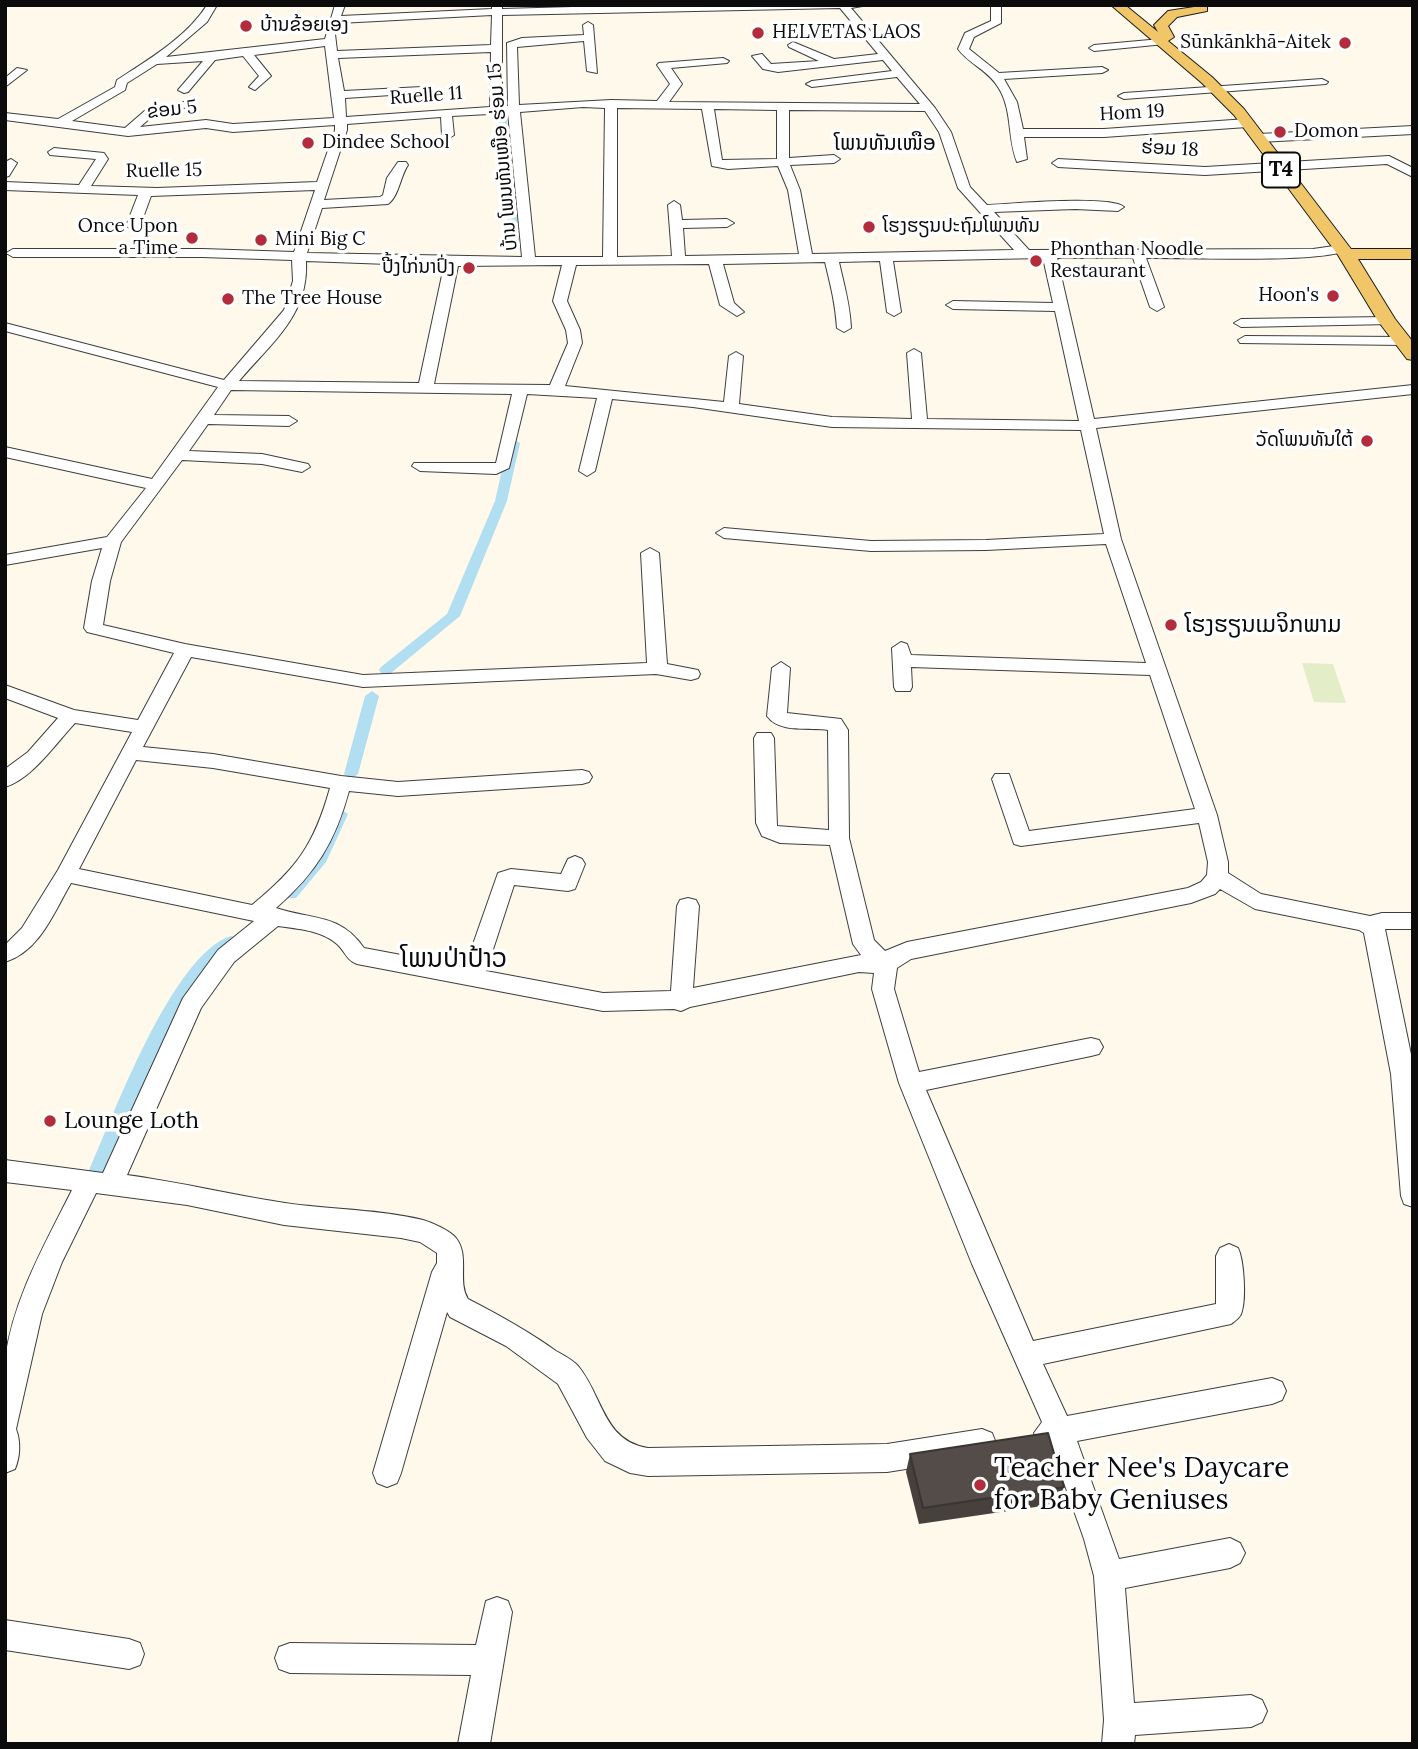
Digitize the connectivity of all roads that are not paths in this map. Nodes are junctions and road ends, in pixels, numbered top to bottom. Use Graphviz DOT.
graph roads {
  1 [pos="212,5"];
  2 [pos="340,5"];
  3 [pos="863,5"];
  4 [pos="996,5"];
  5 [pos="844,6"];
  6 [pos="608,7"];
  7 [pos="743,7"];
  8 [pos="497,8"];
  9 [pos="513,8"];
  10 [pos="1202,8"];
  11 [pos="587,9"];
  12 [pos="1127,9"];
  13 [pos="747,19"];
  14 [pos="334,20"];
  15 [pos="589,38"];
  16 [pos="1164,40"];
  17 [pos="793,45"];
  18 [pos="498,48"];
  19 [pos="1094,48"];
  20 [pos="331,49"];
  21 [pos="246,53"];
  22 [pos="758,56"];
  23 [pos="886,56"];
  24 [pos="212,57"];
  25 [pos="153,61"];
  26 [pos="723,61"];
  27 [pos="834,62"];
  28 [pos="21,70"];
  29 [pos="1102,70"];
  30 [pos="593,71"];
  31 [pos="900,73"];
  32 [pos="997,76"];
  33 [pos="1322,82"];
  34 [pos="5,84"];
  35 [pos="812,84"];
  36 [pos="1212,85"];
  37 [pos="255,87"];
  38 [pos="184,90"];
  39 [pos="422,90"];
  40 [pos="339,95"];
  41 [pos="1124,96"];
  42 [pos="611,103"];
  43 [pos="662,103"];
  44 [pos="707,104"];
  45 [pos="184,105"];
  46 [pos="783,105"];
  47 [pos="513,107"];
  48 [pos="929,108"];
  49 [pos="496,109"];
  50 [pos="446,112"];
  51 [pos="5,116"];
  52 [pos="342,120"];
  53 [pos="1247,123"];
  54 [pos="58,124"];
  55 [pos="1413,130"];
  56 [pos="128,132"];
  57 [pos="1018,134"];
  58 [pos="448,135"];
  59 [pos="1259,138"];
  60 [pos="54,152"];
  61 [pos="834,159"];
  62 [pos="1021,159"];
  63 [pos="783,163"];
  64 [pos="1058,163"];
  65 [pos="402,165"];
  66 [pos="1279,167"];
  67 [pos="1413,173"];
  68 [pos="5,186"];
  69 [pos="323,186"];
  70 [pos="82,190"];
  71 [pos="146,191"];
  72 [pos="316,204"];
  73 [pos="674,205"];
  74 [pos="1118,207"];
  75 [pos="983,209"];
  76 [pos="727,223"];
  77 [pos="676,224"];
  78 [pos="133,226"];
  79 [pos="1025,254"];
  80 [pos="1049,254"];
  81 [pos="1138,254"];
  82 [pos="1413,254"];
  83 [pos="886,256"];
  84 [pos="1346,256"];
  85 [pos="299,257"];
  86 [pos="831,257"];
  87 [pos="9,258"];
  88 [pos="806,258"];
  89 [pos="679,260"];
  90 [pos="715,260"];
  91 [pos="452,261"];
  92 [pos="529,261"];
  93 [pos="570,261"];
  94 [pos="610,261"];
  95 [pos="1413,263"];
  96 [pos="953,305"];
  97 [pos="1157,306"];
  98 [pos="1061,307"];
  99 [pos="737,312"];
  100 [pos="894,312"];
  101 [pos="1387,321"];
  102 [pos="1241,323"];
  103 [pos="5,327"];
  104 [pos="844,328"];
  105 [pos="1245,340"];
  106 [pos="1408,348"];
  107 [pos="914,353"];
  108 [pos="736,356"];
  109 [pos="227,385"];
  110 [pos="426,386"];
  111 [pos="1413,389"];
  112 [pos="520,390"];
  113 [pos="556,390"];
  114 [pos="605,395"];
  115 [pos="732,407"];
  116 [pos="202,419"];
  117 [pos="289,421"];
  118 [pos="920,425"];
  119 [pos="1088,426"];
  120 [pos="5,452"];
  121 [pos="178,455"];
  122 [pos="420,466"];
  123 [pos="302,467"];
  124 [pos="587,471"];
  125 [pos="156,485"];
  126 [pos="724,533"];
  127 [pos="1113,539"];
  128 [pos="113,541"];
  129 [pos="650,553"];
  130 [pos="5,560"];
  131 [pos="185,650"];
  132 [pos="657,668"];
  133 [pos="781,668"];
  134 [pos="1158,669"];
  135 [pos="691,674"];
  136 [pos="903,687"];
  137 [pos="5,691"];
  138 [pos="71,716"];
  139 [pos="145,728"];
  140 [pos="764,738"];
  141 [pos="132,753"];
  142 [pos="582,777"];
  143 [pos="1002,779"];
  144 [pos="5,780"];
  145 [pos="341,783"];
  146 [pos="1207,815"];
  147 [pos="839,838"];
  148 [pos="575,864"];
  149 [pos="66,874"];
  150 [pos="1218,877"];
  151 [pos="688,906"];
  152 [pos="265,915"];
  153 [pos="1413,921"];
  154 [pos="1370,925"];
  155 [pos="5,954"];
  156 [pos="886,965"];
  157 [pos="473,978"];
  158 [pos="681,1002"];
  159 [pos="1091,1047"];
  160 [pos="1408,1074"];
  161 [pos="911,1083"];
  162 [pos="5,1171"];
  163 [pos="100,1182"];
  164 [pos="1413,1196"];
  165 [pos="450,1253"];
  166 [pos="1229,1256"];
  167 [pos="1027,1355"];
  168 [pos="1272,1391"];
  169 [pos="5,1423"];
  170 [pos="1060,1432"];
  171 [pos="5,1436"];
  172 [pos="5,1459"];
  173 [pos="387,1473"];
  174 [pos="1230,1553"];
  175 [pos="1109,1576"];
  176 [pos="497,1612"];
  177 [pos="5,1635"];
  178 [pos="129,1654"];
  179 [pos="290,1658"];
  180 [pos="489,1660"];
  181 [pos="1251,1710"];
  182 [pos="1119,1732"];
  183 [pos="474,1744"];
  1 -- 25 [label="street"];
  2 -- 14 [label="street"];
  3 -- 5 [label="street"];
  4 -- 32 [label="street"];
  5 -- 7 [label="street"];
  5 -- 23 [label="street"];
  6 -- 7 [label="street"];
  6 -- 11 [label="street"];
  7 -- 13 [label="street"];
  8 -- 9 [label="street"];
  8 -- 14 [label="street"];
  8 -- 18 [label="street"];
  9 -- 11 [label="street"];
  10 -- 16 [label="main road"];
  11 -- 15 [label="street"];
  12 -- 16 [label="main road, T4"];
  14 -- 20 [label="street"];
  15 -- 30 [label="street"];
  15 -- 47 [label="street, ບ້ານ ໂພນທັນເໜືອ ຮ່ອມ 15"];
  16 -- 19 [label="street"];
  16 -- 36 [label="main road, T4"];
  17 -- 27 [label="street"];
  18 -- 20 [label="street"];
  18 -- 49 [label="street"];
  20 -- 21 [label="street"];
  20 -- 40 [label="street"];
  21 -- 24 [label="street"];
  21 -- 37 [label="street"];
  22 -- 27 [label="street"];
  23 -- 27 [label="street"];
  23 -- 31 [label="street"];
  24 -- 25 [label="street"];
  24 -- 38 [label="street"];
  25 -- 54 [label="street"];
  26 -- 43 [label="street"];
  28 -- 34 [label="street"];
  29 -- 32 [label="street"];
  31 -- 35 [label="street"];
  31 -- 48 [label="street"];
  32 -- 57 [label="street"];
  33 -- 36 [label="street"];
  36 -- 41 [label="street"];
  36 -- 53 [label="main road, T4"];
  39 -- 40 [label="street"];
  40 -- 52 [label="street"];
  42 -- 43 [label="street, Ruelle 11"];
  42 -- 47 [label="street, Ruelle 11"];
  42 -- 94 [label="street"];
  43 -- 44 [label="street, Ruelle 11"];
  44 -- 46 [label="street, Ruelle 11"];
  44 -- 63 [label="street"];
  45 -- 56 [label="street"];
  46 -- 48 [label="street, Ruelle 11"];
  46 -- 63 [label="street"];
  47 -- 49 [label="street, Ruelle 11"];
  47 -- 92 [label="street, ບ້ານ ໂພນທັນເໜືອ ຮ່ອມ 15"];
  48 -- 75 [label="street"];
  49 -- 50 [label="street, Ruelle 11"];
  50 -- 52 [label="street, Ruelle 11"];
  50 -- 58 [label="street"];
  51 -- 54 [label="street, ຂ່ອມ 5"];
  52 -- 56 [label="street, ຂ່ອມ 5"];
  52 -- 69 [label="street"];
  53 -- 57 [label="street, Hom 19"];
  53 -- 59 [label="main road, T4"];
  54 -- 56 [label="street, ຂ່ອມ 5"];
  55 -- 59 [label="street"];
  57 -- 62 [label="street"];
  59 -- 66 [label="main road, T4"];
  60 -- 70 [label="street"];
  61 -- 63 [label="street"];
  63 -- 88 [label="street"];
  64 -- 66 [label="street, ຮ່ອມ 18"];
  65 -- 72 [label="street"];
  66 -- 67 [label="street, ຮ່ອມ 18"];
  66 -- 84 [label="main road, T4"];
  68 -- 70 [label="street, Ruelle 15"];
  69 -- 71 [label="street, Ruelle 15"];
  69 -- 72 [label="street"];
  70 -- 71 [label="street, Ruelle 15"];
  71 -- 78 [label="street"];
  72 -- 85 [label="street"];
  73 -- 77 [label="street"];
  74 -- 75 [label="street"];
  75 -- 79 [label="street"];
  76 -- 77 [label="street"];
  77 -- 89 [label="street"];
  79 -- 80 [label="street"];
  79 -- 83 [label="street"];
  80 -- 81 [label="street"];
  80 -- 98 [label="street"];
  81 -- 84 [label="street"];
  81 -- 97 [label="street"];
  82 -- 84 [label="main road"];
  83 -- 86 [label="street"];
  83 -- 100 [label="street"];
  84 -- 95 [label="main road"];
  84 -- 101 [label="main road, T4"];
  85 -- 87 [label="street"];
  85 -- 91 [label="street"];
  85 -- 109 [label="street"];
  86 -- 88 [label="street"];
  86 -- 104 [label="street"];
  88 -- 90 [label="street"];
  89 -- 90 [label="street"];
  89 -- 94 [label="street"];
  90 -- 99 [label="street"];
  91 -- 92 [label="street"];
  91 -- 110 [label="street"];
  92 -- 93 [label="street"];
  93 -- 94 [label="street"];
  93 -- 113 [label="street"];
  96 -- 98 [label="street"];
  98 -- 119 [label="street"];
  101 -- 102 [label="street"];
  101 -- 106 [label="main road, T4"];
  103 -- 109 [label="street"];
  105 -- 106 [label="street"];
  107 -- 118 [label="street"];
  108 -- 115 [label="street"];
  109 -- 110 [label="street"];
  109 -- 116 [label="street"];
  110 -- 112 [label="street"];
  111 -- 119 [label="street"];
  112 -- 113 [label="street"];
  112 -- 122 [label="street"];
  113 -- 114 [label="street"];
  114 -- 115 [label="street"];
  114 -- 124 [label="street"];
  115 -- 118 [label="street"];
  116 -- 117 [label="street"];
  116 -- 121 [label="street"];
  118 -- 119 [label="street"];
  119 -- 127 [label="street"];
  120 -- 125 [label="street"];
  121 -- 123 [label="street"];
  121 -- 125 [label="street"];
  125 -- 128 [label="street"];
  126 -- 127 [label="street"];
  127 -- 134 [label="street"];
  128 -- 130 [label="street"];
  128 -- 131 [label="street"];
  129 -- 132 [label="street"];
  131 -- 132 [label="street"];
  131 -- 139 [label="street"];
  132 -- 135 [label="street"];
  133 -- 147 [label="street"];
  134 -- 136 [label="street"];
  134 -- 146 [label="street"];
  137 -- 138 [label="street"];
  138 -- 139 [label="street"];
  138 -- 144 [label="street"];
  139 -- 141 [label="street"];
  140 -- 147 [label="street"];
  141 -- 145 [label="street"];
  141 -- 149 [label="street"];
  142 -- 145 [label="street"];
  143 -- 146 [label="street"];
  145 -- 152 [label="street"];
  146 -- 150 [label="street"];
  147 -- 156 [label="street"];
  148 -- 157 [label="street"];
  149 -- 152 [label="street"];
  149 -- 155 [label="street"];
  150 -- 154 [label="street"];
  150 -- 156 [label="street"];
  151 -- 158 [label="street"];
  152 -- 157 [label="street"];
  152 -- 163 [label="street"];
  153 -- 154 [label="street"];
  154 -- 160 [label="street"];
  156 -- 158 [label="street"];
  156 -- 161 [label="street"];
  157 -- 158 [label="street"];
  159 -- 161 [label="street"];
  160 -- 164 [label="street"];
  161 -- 167 [label="street"];
  162 -- 163 [label="street"];
  163 -- 165 [label="street"];
  163 -- 169 [label="street"];
  165 -- 170 [label="street"];
  165 -- 173 [label="street"];
  166 -- 167 [label="street"];
  167 -- 170 [label="street"];
  168 -- 170 [label="street"];
  170 -- 175 [label="street"];
  171 -- 172 [label="street"];
  174 -- 175 [label="street"];
  175 -- 182 [label="street"];
  176 -- 180 [label="street"];
  177 -- 178 [label="street"];
  179 -- 180 [label="street"];
  180 -- 183 [label="street"];
  181 -- 182 [label="street"];
}
